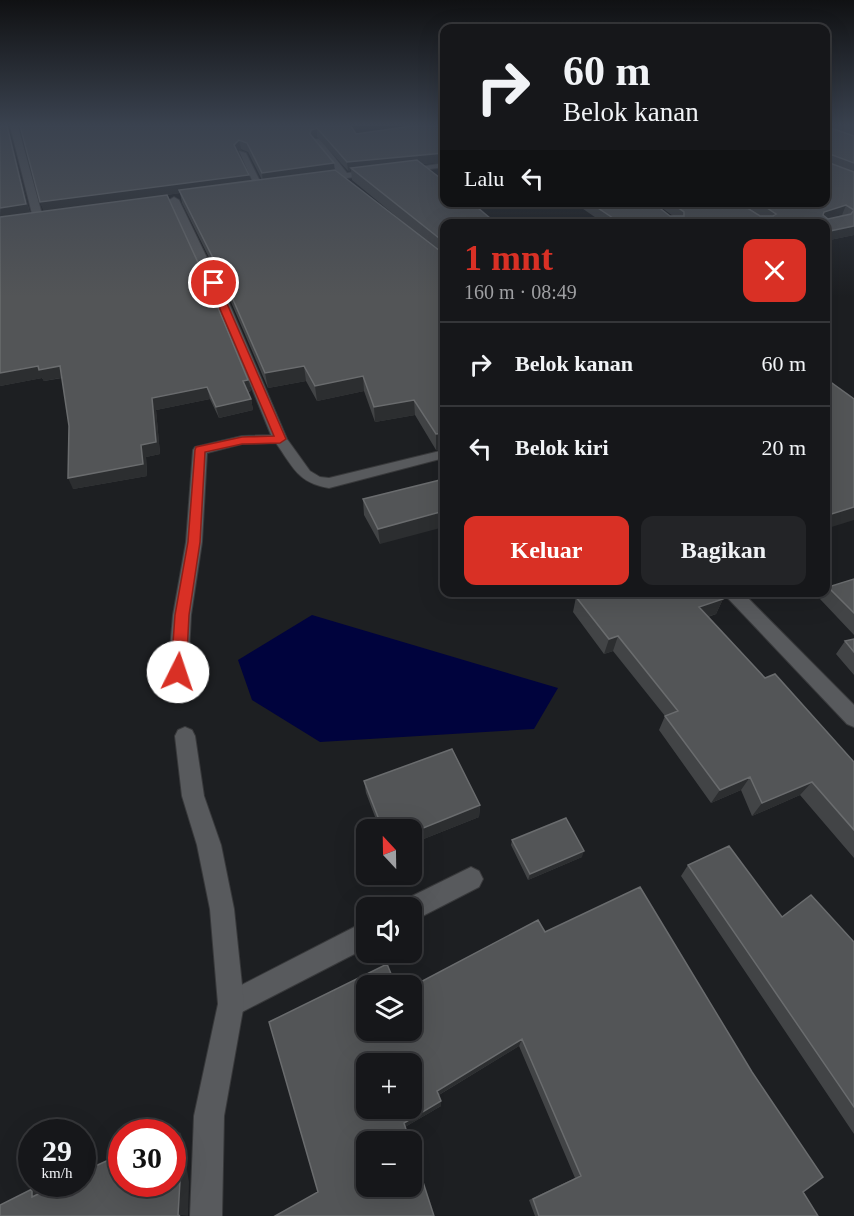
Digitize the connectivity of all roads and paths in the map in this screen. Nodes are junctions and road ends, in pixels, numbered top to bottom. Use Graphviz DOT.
graph roads {
  1 [pos="26,183"];
  2 [pos="257,183"];
  3 [pos="270,186"];
  4 [pos="259,187"];
  5 [pos="248,189"];
  6 [pos="174,200"];
  7 [pos="50,217"];
  8 [pos="280,439"];
  9 [pos="440,455"];
  10 [pos="736,597"];
  11 [pos="178,672"];
  12 [pos="854,718"];
  13 [pos="185,736"];
  14 [pos="471,879"];
  15 [pos="422,904"];
  16 [pos="356,939"];
  17 [pos="231,1004"];
  18 [pos="206,1216"];
  1 -- 7 [label="street"];
  2 -- 4 [label="street"];
  3 -- 4 [label="street"];
  4 -- 5 [label="street"];
  6 -- 8 [label="street"];
  8 -- 9 [label="street"];
  8 -- 11 [label="street"];
  10 -- 12 [label="street"];
  13 -- 17 [label="street"];
  14 -- 15 [label="street"];
  16 -- 17 [label="street"];
  17 -- 18 [label="street"];
}
